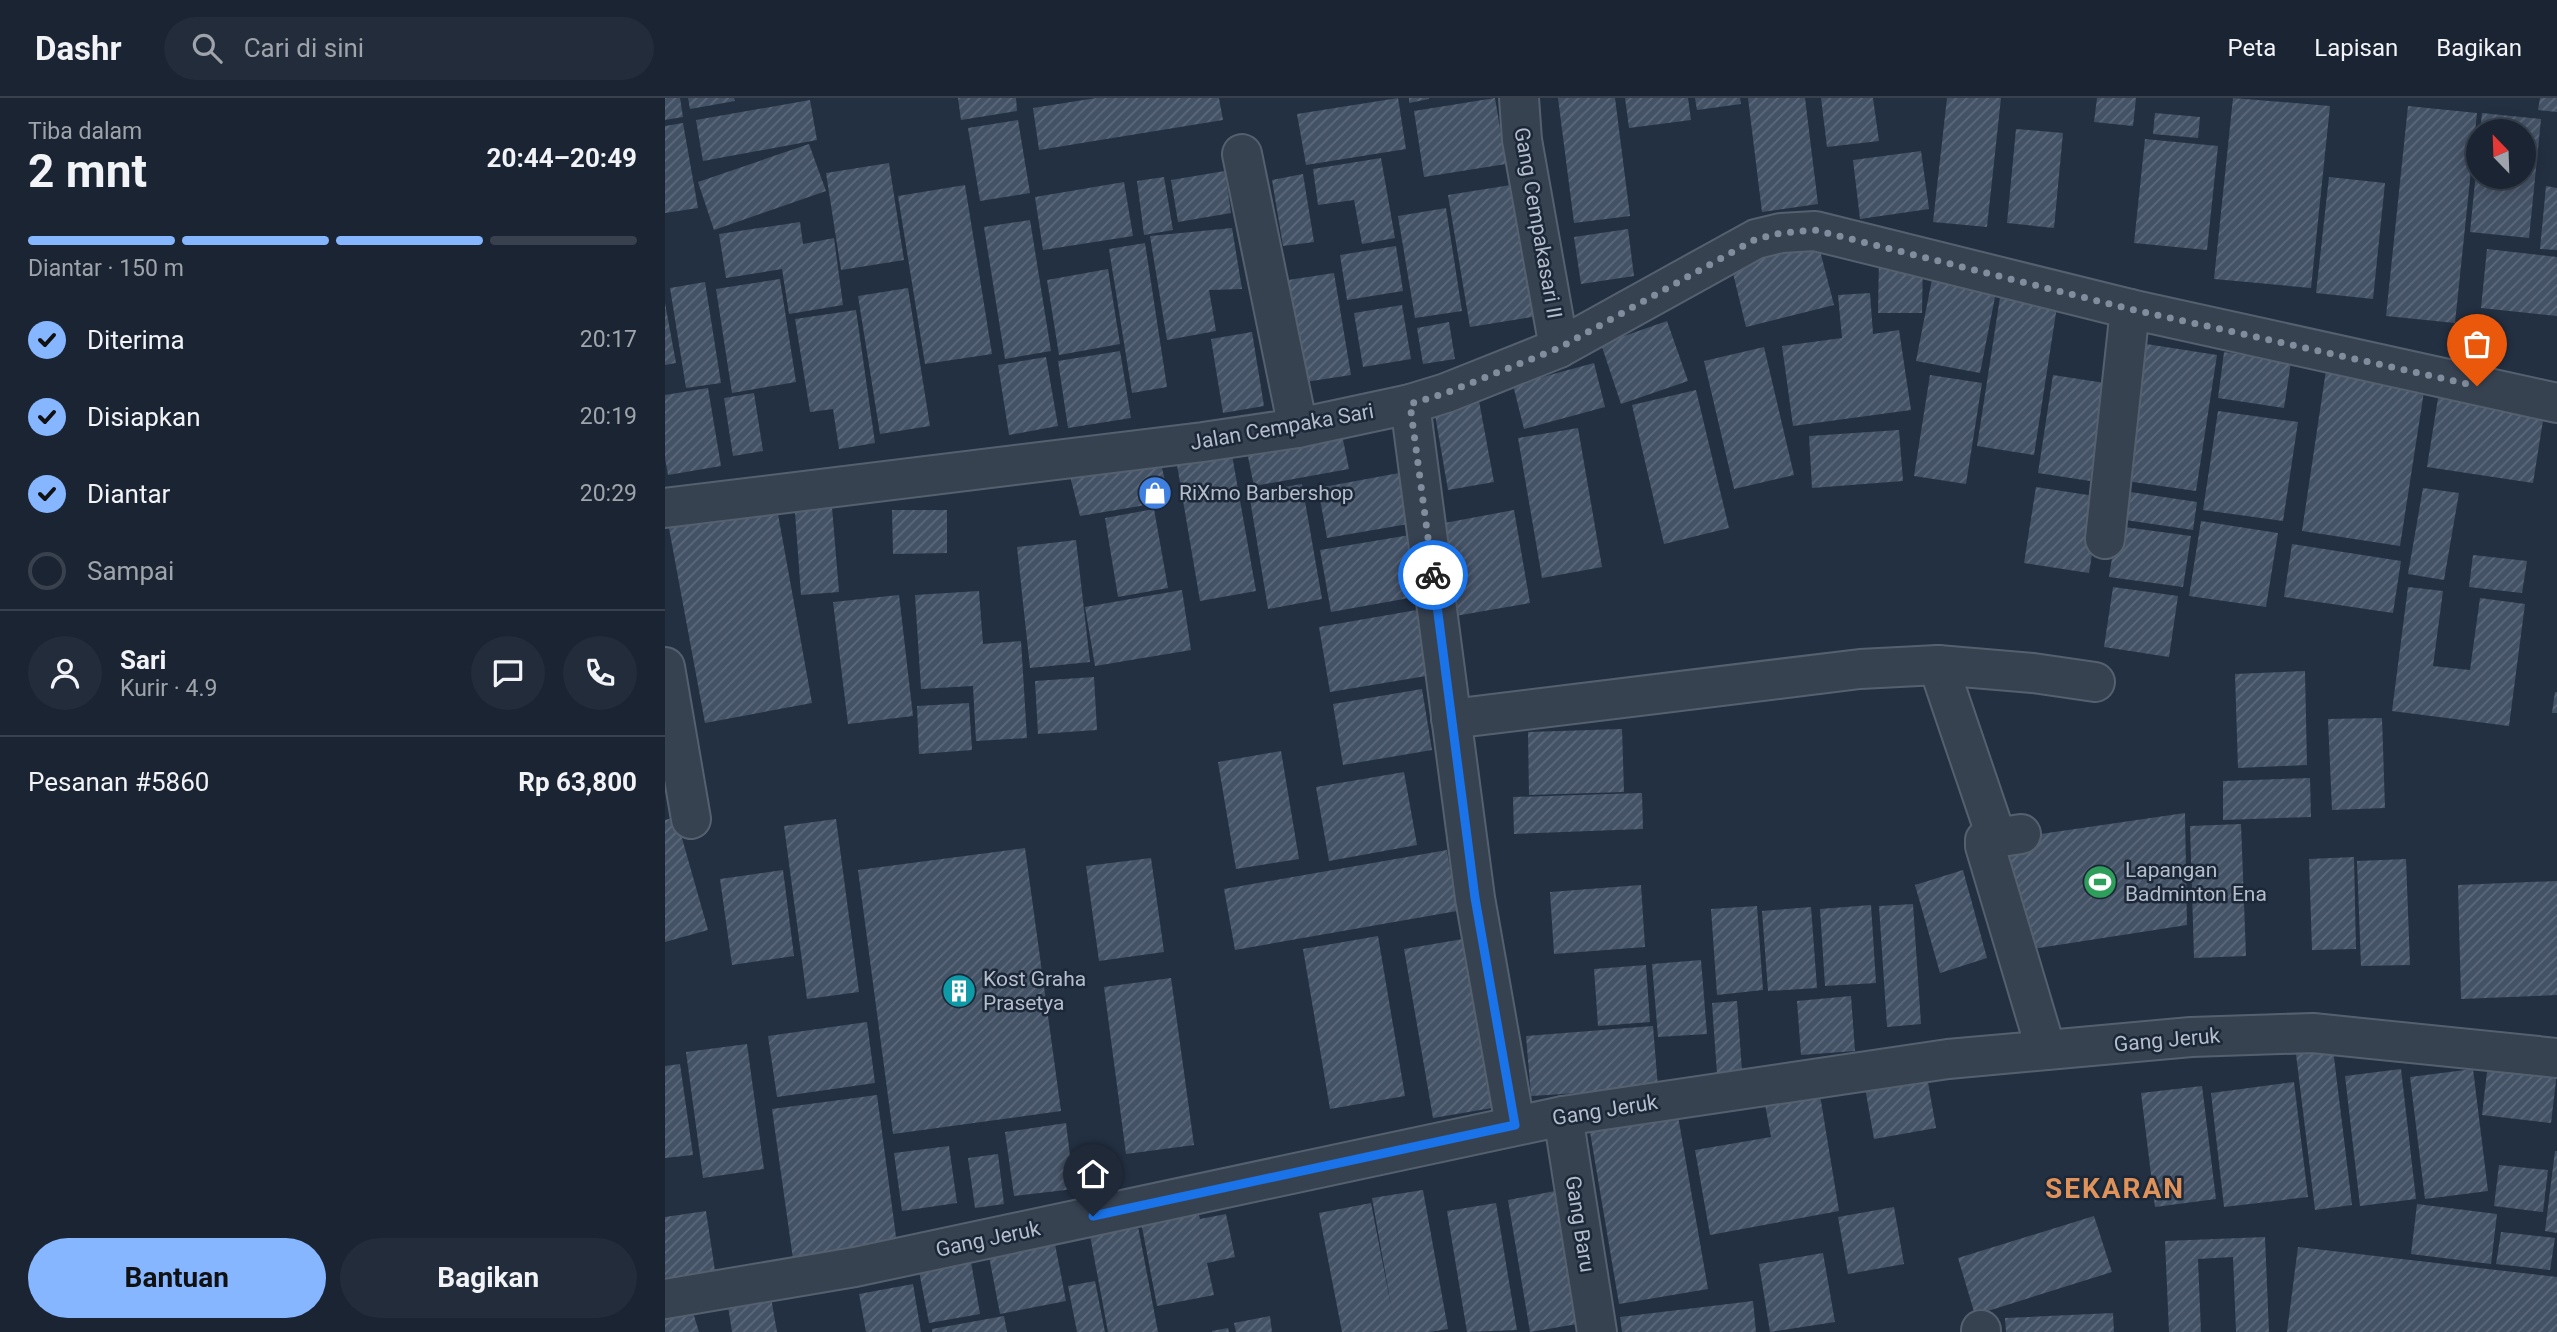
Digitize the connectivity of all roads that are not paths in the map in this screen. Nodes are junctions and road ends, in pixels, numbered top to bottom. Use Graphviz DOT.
graph roads {
  1 [pos="1519,98"];
  2 [pos="1242,154"];
  3 [pos="2130,309"];
  4 [pos="1559,348"];
  5 [pos="2557,403"];
  6 [pos="1410,404"];
  7 [pos="1298,428"];
  8 [pos="665,508"];
  9 [pos="2105,539"];
  10 [pos="1938,665"];
  11 [pos="665,667"];
  12 [pos="2095,682"];
  13 [pos="1451,719"];
  14 [pos="691,819"];
  15 [pos="2046,1050"];
  16 [pos="2557,1058"];
  17 [pos="1563,1116"];
  18 [pos="1515,1125"];
  19 [pos="665,1299"];
  20 [pos="1597,1332"];
  1 -- 4 [label="street, Gang Cempakasari II"];
  2 -- 7 [label="street"];
  3 -- 4 [label="street, Jalan Cempaka Sari"];
  3 -- 5 [label="street, Jalan Cempaka Sari"];
  3 -- 9 [label="street"];
  4 -- 6 [label="street, Jalan Cempaka Sari"];
  6 -- 7 [label="street, Jalan Cempaka Sari"];
  6 -- 13 [label="street"];
  7 -- 8 [label="street, Jalan Cempaka Sari"];
  10 -- 12 [label="street"];
  10 -- 13 [label="street"];
  10 -- 15 [label="street"];
  11 -- 14 [label="street"];
  13 -- 18 [label="street"];
  15 -- 16 [label="street, Gang Jeruk"];
  15 -- 17 [label="street, Gang Jeruk"];
  17 -- 18 [label="street, Gang Jeruk"];
  17 -- 20 [label="street, Gang Baru"];
  18 -- 19 [label="street, Gang Jeruk"];
}
